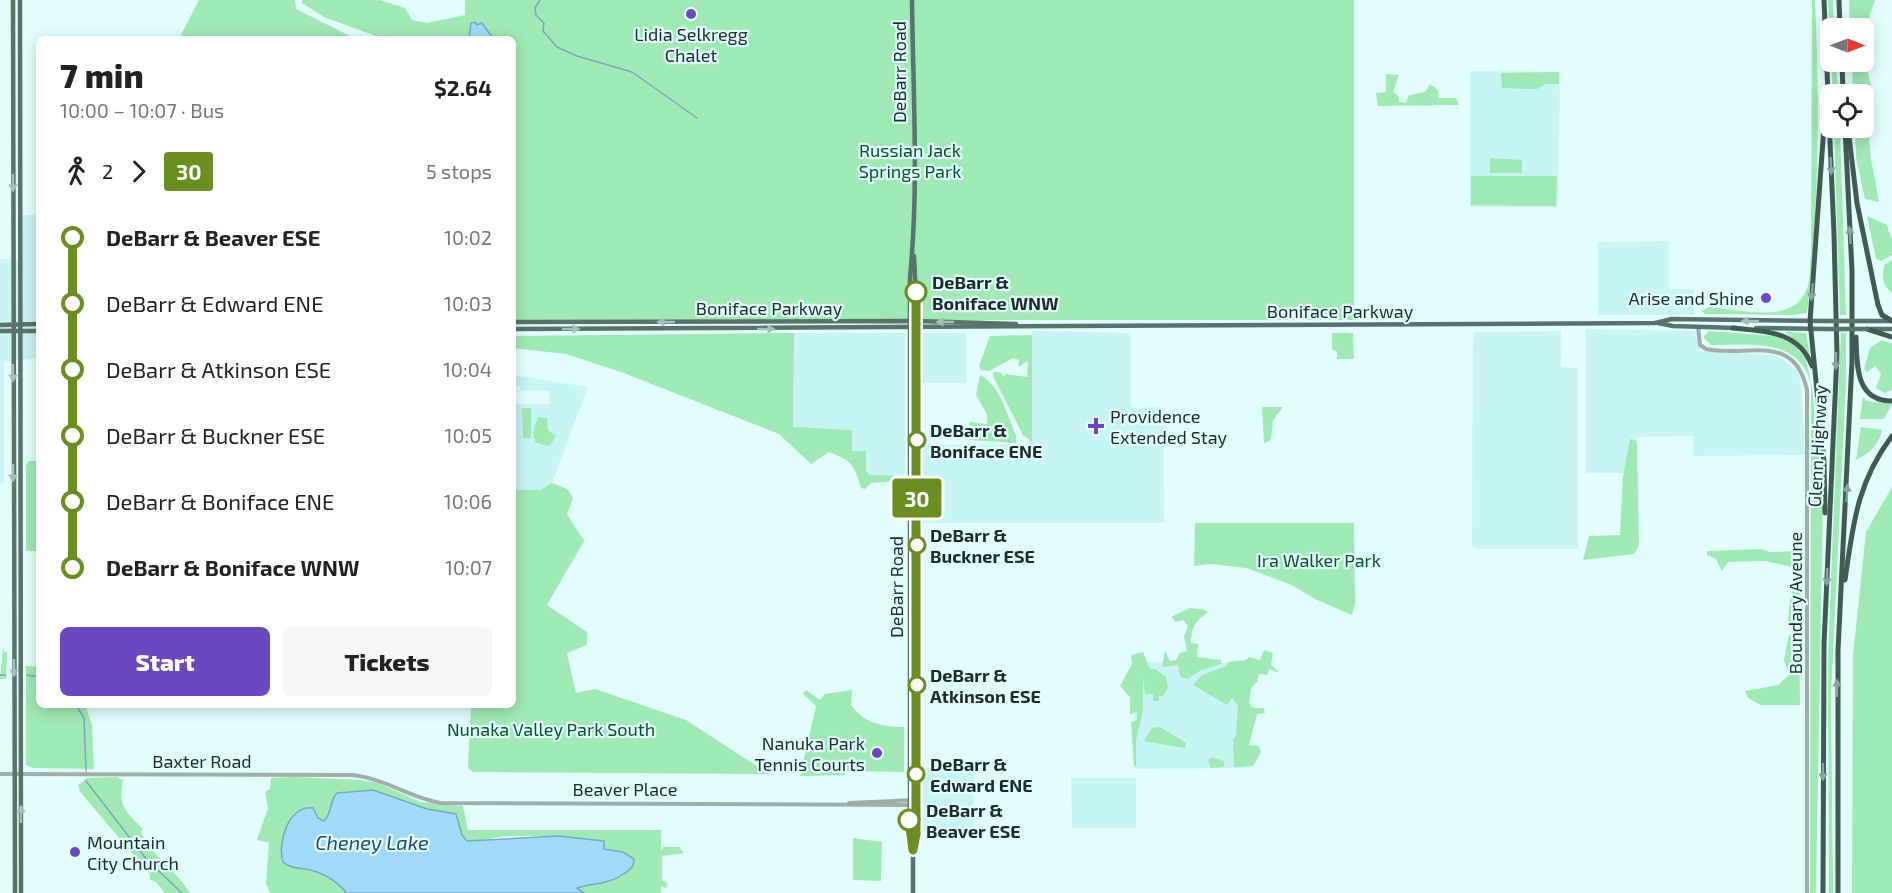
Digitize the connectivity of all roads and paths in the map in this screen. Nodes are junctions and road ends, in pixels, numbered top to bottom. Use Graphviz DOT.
graph roads {
  1 [pos="13,0"];
  2 [pos="20,0"];
  3 [pos="912,0"];
  4 [pos="1824,0"];
  5 [pos="1839,0"];
  6 [pos="1840,18"];
  7 [pos="1827,84"];
  8 [pos="1824,138"];
  9 [pos="1829,138"];
  10 [pos="1847,138"];
  11 [pos="1848,138"];
  12 [pos="13,241"];
  13 [pos="913,251"];
  14 [pos="19,256"];
  15 [pos="1852,271"];
  16 [pos="910,321"];
  17 [pos="917,321"];
  18 [pos="1810,321"];
  19 [pos="1892,321"];
  20 [pos="516,322"];
  21 [pos="1655,323"];
  22 [pos="13,324"];
  23 [pos="20,324"];
  24 [pos="36,324"];
  25 [pos="0,325"];
  26 [pos="1024,325"];
  27 [pos="1698,327"];
  28 [pos="910,328"];
  29 [pos="1733,328"];
  30 [pos="917,329"];
  31 [pos="1811,329"];
  32 [pos="1867,329"];
  33 [pos="1892,329"];
  34 [pos="516,330"];
  35 [pos="0,331"];
  36 [pos="13,331"];
  37 [pos="20,331"];
  38 [pos="36,331"];
  39 [pos="1892,337"];
  40 [pos="1817,397"];
  41 [pos="1892,401"];
  42 [pos="1892,436"];
  43 [pos="910,451"];
  44 [pos="917,493"];
  45 [pos="1828,553"];
  46 [pos="1840,614"];
  47 [pos="0,774"];
  48 [pos="14,774"];
  49 [pos="21,774"];
  50 [pos="402,790"];
  51 [pos="916,802"];
  52 [pos="909,803"];
  53 [pos="913,850"];
  54 [pos="15,893"];
  55 [pos="21,893"];
  56 [pos="913,893"];
  57 [pos="1807,893"];
  58 [pos="1822,893"];
  59 [pos="1838,893"];
  1 -- 12 [label="main road, one-way"];
  2 -- 14 [label="main road"];
  3 -- 13 [label="main road, DeBarr Road"];
  4 -- 7 [label="highway, Glenn Highway"];
  5 -- 6 [label="highway"];
  8 -- 18 [label="highway, one-way"];
  9 -- 45 [label="highway, Glenn Highway, one-way"];
  15 -- 10 [label="highway, Glenn Highway, one-way"];
  11 -- 19 [label="highway"];
  12 -- 14 [label="main road"];
  12 -- 22 [label="main road"];
  13 -- 16 [label="main road, DeBarr Road"];
  13 -- 17 [label="main road, DeBarr Road"];
  14 -- 23 [label="main road"];
  15 -- 41 [label="highway"];
  46 -- 15 [label="highway, Glenn Highway, one-way"];
  16 -- 17 [label="main road, Boniface Parkway"];
  16 -- 20 [label="main road, Boniface Parkway, one-way"];
  16 -- 28 [label="main road, DeBarr Road"];
  26 -- 17 [label="main road, Boniface Parkway, one-way"];
  17 -- 30 [label="main road, DeBarr Road"];
  18 -- 19 [label="main road, Boniface Parkway, bridge"];
  18 -- 21 [label="main road, Boniface Parkway, one-way"];
  18 -- 31 [label="highway"];
  21 -- 26 [label="main road, Boniface Parkway"];
  21 -- 27 [label="main road, Boniface Parkway"];
  22 -- 23 [label="main road"];
  22 -- 25 [label="main road"];
  22 -- 36 [label="main road"];
  23 -- 24 [label="main road"];
  23 -- 37 [label="main road"];
  26 -- 30 [label="main road, Boniface Parkway"];
  27 -- 29 [label="main road, Boniface Parkway"];
  27 -- 57 [label="street, Boundary Aveune"];
  28 -- 30 [label="main road, Boniface Parkway"];
  34 -- 28 [label="main road, Boniface Parkway, one-way"];
  28 -- 43 [label="main road, DeBarr Road"];
  29 -- 31 [label="main road, Boniface Parkway"];
  29 -- 40 [label="highway"];
  30 -- 44 [label="main road, DeBarr Road"];
  31 -- 32 [label="main road, Boniface Parkway, bridge"];
  31 -- 40 [label="highway"];
  32 -- 33 [label="main road, Boniface Parkway"];
  32 -- 39 [label="highway"];
  35 -- 36 [label="main road"];
  36 -- 37 [label="main road"];
  36 -- 48 [label="main road, one-way"];
  37 -- 38 [label="main road"];
  37 -- 49 [label="main road"];
  40 -- 45 [label="highway"];
  42 -- 46 [label="highway"];
  43 -- 44 [label="main road"];
  43 -- 52 [label="main road, DeBarr Road"];
  44 -- 51 [label="main road, DeBarr Road"];
  45 -- 58 [label="highway, Glenn Highway, one-way"];
  59 -- 46 [label="highway, Glenn Highway, one-way"];
  47 -- 48 [label="street, Baxter Road"];
  48 -- 49 [label="street, Baxter Road"];
  48 -- 54 [label="main road"];
  49 -- 50 [label="street, Baxter Road"];
  55 -- 49 [label="main road, one-way"];
  50 -- 52 [label="street, Beaver Place"];
  51 -- 52 [label="street, Beaver Place"];
  51 -- 53 [label="main road, DeBarr Road"];
  52 -- 53 [label="main road, DeBarr Road"];
  53 -- 56 [label="main road, DeBarr Road"];
}
